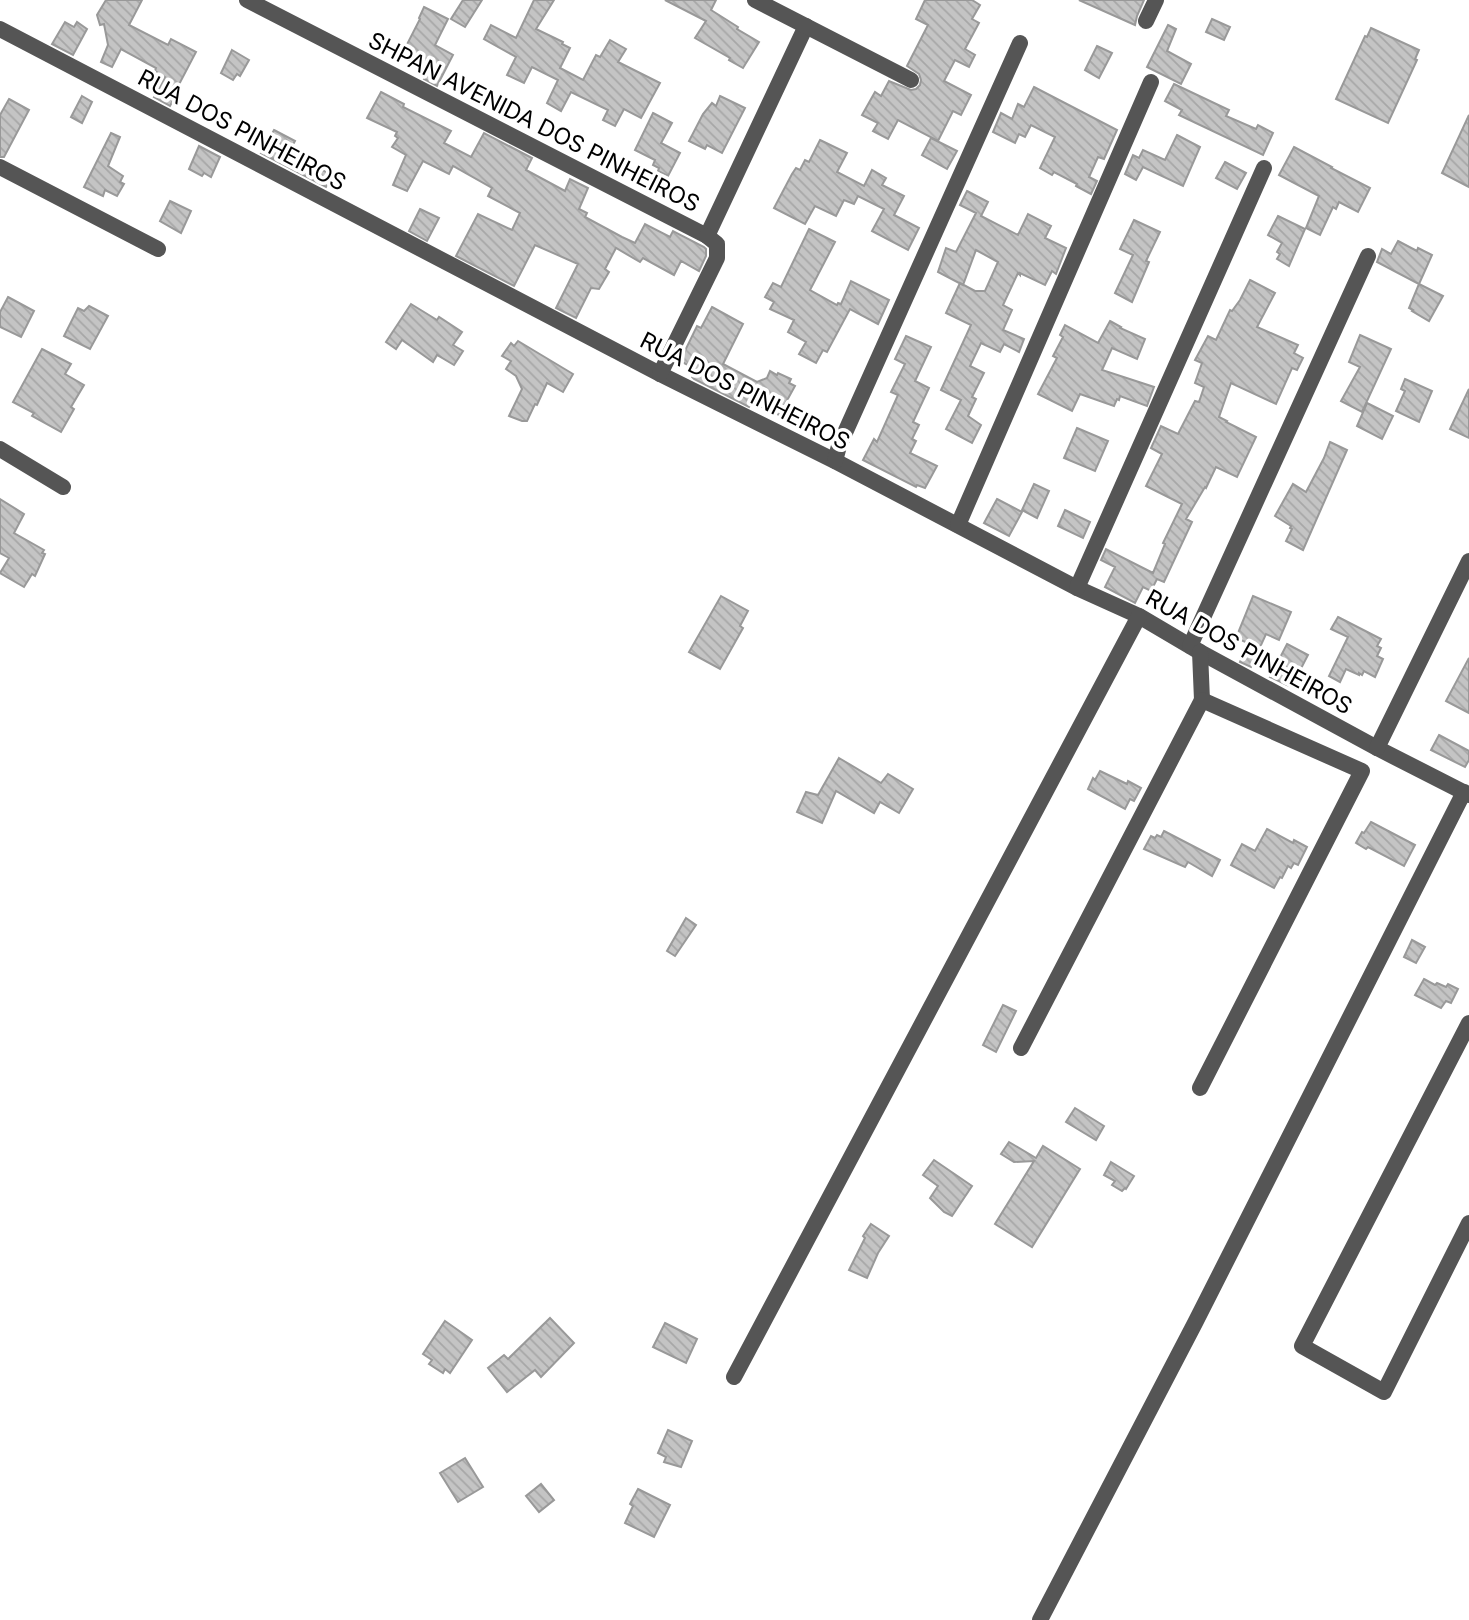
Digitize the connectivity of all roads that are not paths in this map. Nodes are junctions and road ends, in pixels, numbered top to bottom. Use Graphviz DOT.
graph roads {
  1 [pos="247,0"];
  2 [pos="755,0"];
  3 [pos="1156,0"];
  4 [pos="1146,21"];
  5 [pos="806,26"];
  6 [pos="0,29"];
  7 [pos="1020,43"];
  8 [pos="911,80"];
  9 [pos="1151,82"];
  10 [pos="0,167"];
  11 [pos="1264,168"];
  12 [pos="708,236"];
  13 [pos="158,249"];
  14 [pos="1368,256"];
  15 [pos="660,374"];
  16 [pos="0,449"];
  17 [pos="835,461"];
  18 [pos="63,487"];
  19 [pos="958,526"];
  20 [pos="1469,561"];
  21 [pos="1077,588"];
  22 [pos="1139,617"];
  23 [pos="1195,649"];
  24 [pos="1202,700"];
  25 [pos="1377,748"];
  26 [pos="1467,794"];
  27 [pos="1469,1023"];
  28 [pos="1021,1048"];
  29 [pos="1200,1088"];
  30 [pos="1469,1223"];
  31 [pos="734,1377"];
  32 [pos="1040,1620"];
  1 -- 12 [label="street, SHPAN AVENIDA DOS PINHEIROS"];
  2 -- 5 [label="street"];
  3 -- 4 [label="street"];
  5 -- 8 [label="street"];
  5 -- 12 [label="street, SHPAN AVENIDA DOS PINHEIROS"];
  6 -- 15 [label="street, RUA DOS PINHEIROS"];
  7 -- 17 [label="street"];
  9 -- 19 [label="street"];
  10 -- 13 [label="street"];
  11 -- 21 [label="street"];
  12 -- 15 [label="street"];
  14 -- 23 [label="street"];
  15 -- 17 [label="street, RUA DOS PINHEIROS"];
  16 -- 18 [label="street"];
  17 -- 19 [label="street, RUA DOS PINHEIROS"];
  19 -- 21 [label="street, RUA DOS PINHEIROS"];
  20 -- 25 [label="street"];
  21 -- 22 [label="street, RUA DOS PINHEIROS"];
  22 -- 23 [label="street, RUA DOS PINHEIROS"];
  22 -- 31 [label="street"];
  23 -- 24 [label="street"];
  23 -- 25 [label="street, RUA DOS PINHEIROS"];
  24 -- 28 [label="street"];
  24 -- 29 [label="street"];
  25 -- 26 [label="street, RUA DOS PINHEIROS"];
  26 -- 32 [label="street"];
  27 -- 30 [label="street"];
}
